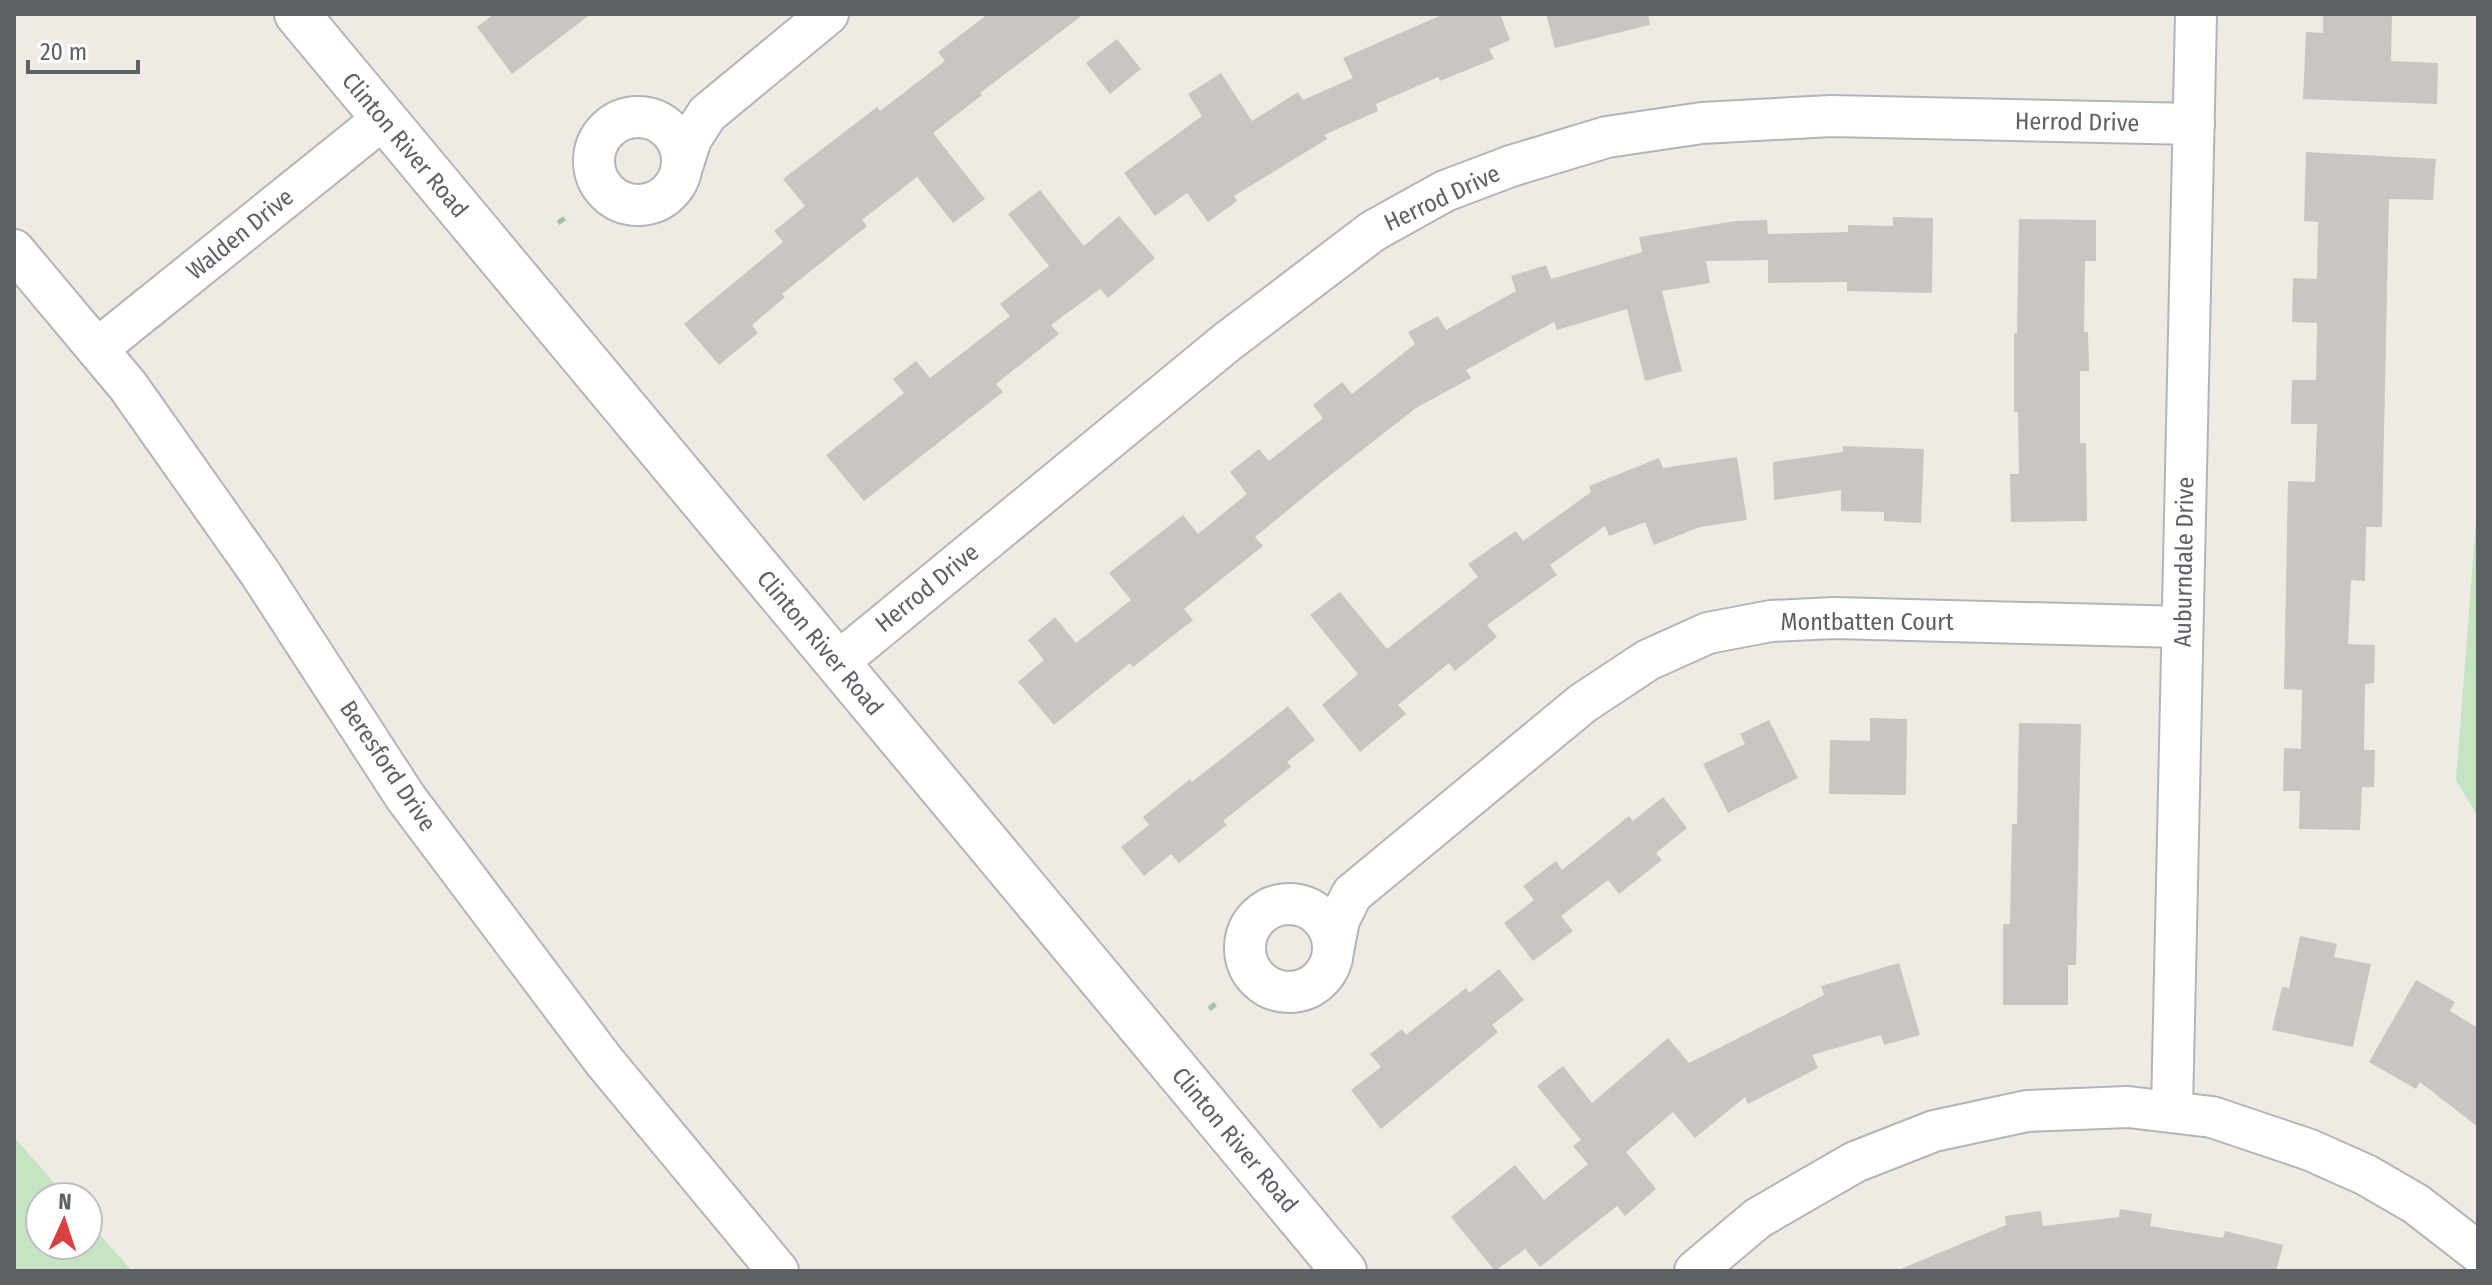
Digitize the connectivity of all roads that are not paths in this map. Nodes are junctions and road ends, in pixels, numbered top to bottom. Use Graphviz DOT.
graph roads {
  1 [pos="297,14"];
  2 [pos="828,14"];
  3 [pos="2196,14"];
  4 [pos="707,114"];
  5 [pos="651,118"];
  6 [pos="383,119"];
  7 [pos="2194,124"];
  8 [pos="683,164"];
  9 [pos="14,250"];
  10 [pos="97,349"];
  11 [pos="2182,627"];
  12 [pos="837,663"];
  13 [pos="1352,894"];
  14 [pos="1297,904"];
  15 [pos="1334,946"];
  16 [pos="2172,1110"];
  17 [pos="2478,1252"];
  18 [pos="778,1271"];
  19 [pos="1344,1271"];
  20 [pos="1695,1271"];
  1 -- 6 [label="street, Clinton River Road"];
  2 -- 4 [label="street"];
  3 -- 7 [label="street, Auburndale Drive"];
  4 -- 5 [label="street"];
  4 -- 8 [label="street"];
  5 -- 8 [label="street"];
  5 -- 8 [label="street"];
  6 -- 10 [label="street, Walden Drive"];
  6 -- 12 [label="street, Clinton River Road"];
  7 -- 11 [label="street, Auburndale Drive"];
  7 -- 12 [label="street, Herrod Drive"];
  9 -- 10 [label="street, Beresford Drive"];
  10 -- 18 [label="street, Beresford Drive"];
  11 -- 13 [label="street, Montbatten Court"];
  11 -- 16 [label="street, Auburndale Drive"];
  12 -- 19 [label="street, Clinton River Road"];
  13 -- 14 [label="street, Montbatten Court"];
  13 -- 15 [label="street, Montbatten Court"];
  14 -- 15 [label="street"];
  14 -- 15 [label="street, Montbatten Court"];
  16 -- 17 [label="street"];
  16 -- 20 [label="street"];
}
